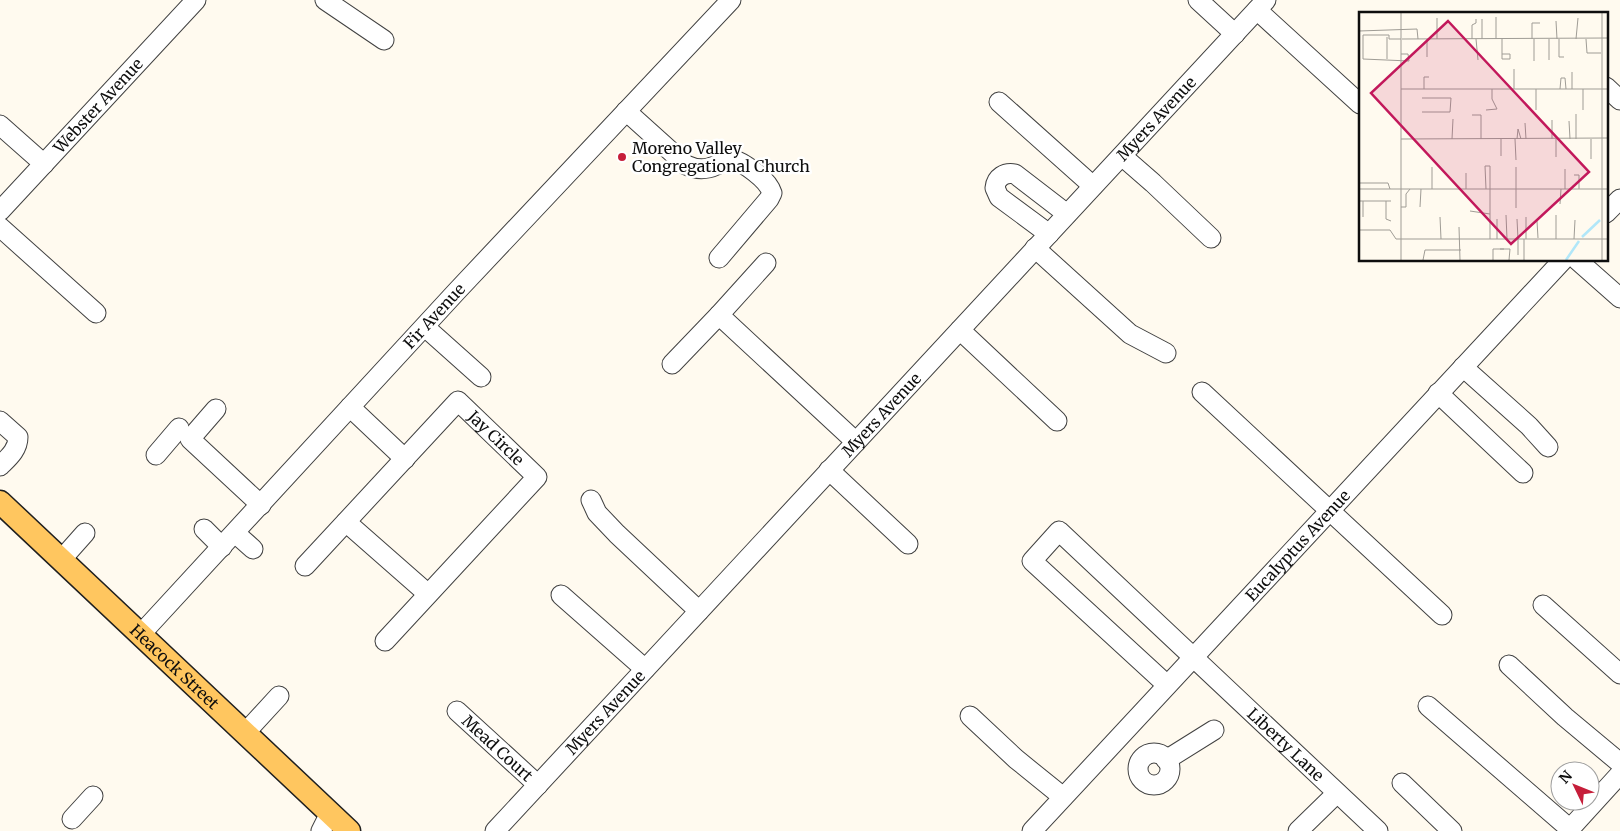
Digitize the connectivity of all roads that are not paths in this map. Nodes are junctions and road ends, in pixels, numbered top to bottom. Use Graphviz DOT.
graph roads {
  1 [pos="196,0"];
  2 [pos="325,0"];
  3 [pos="731,0"];
  4 [pos="1198,0"];
  5 [pos="1262,5"];
  6 [pos="1235,34"];
  7 [pos="384,40"];
  8 [pos="1608,89"];
  9 [pos="1620,100"];
  10 [pos="999,102"];
  11 [pos="1359,103"];
  12 [pos="626,111"];
  13 [pos="0,125"];
  14 [pos="1122,156"];
  15 [pos="44,164"];
  16 [pos="1093,186"];
  17 [pos="1620,198"];
  18 [pos="0,211"];
  19 [pos="1608,211"];
  20 [pos="1067,214"];
  21 [pos="0,227"];
  22 [pos="1049,234"];
  23 [pos="1211,238"];
  24 [pos="1036,248"];
  25 [pos="719,258"];
  26 [pos="1562,261"];
  27 [pos="1578,261"];
  28 [pos="766,263"];
  29 [pos="1620,298"];
  30 [pos="96,313"];
  31 [pos="719,315"];
  32 [pos="425,327"];
  33 [pos="960,330"];
  34 [pos="1166,353"];
  35 [pos="672,364"];
  36 [pos="1463,367"];
  37 [pos="481,378"];
  38 [pos="1202,392"];
  39 [pos="1438,393"];
  40 [pos="216,409"];
  41 [pos="346,411"];
  42 [pos="1057,421"];
  43 [pos="0,422"];
  44 [pos="179,428"];
  45 [pos="856,442"];
  46 [pos="1548,447"];
  47 [pos="156,455"];
  48 [pos="400,464"];
  49 [pos="0,466"];
  50 [pos="830,470"];
  51 [pos="1522,473"];
  52 [pos="591,500"];
  53 [pos="0,502"];
  54 [pos="261,504"];
  55 [pos="1330,510"];
  56 [pos="346,522"];
  57 [pos="204,529"];
  58 [pos="235,533"];
  59 [pos="86,534"];
  60 [pos="908,544"];
  61 [pos="222,547"];
  62 [pos="253,549"];
  63 [pos="61,560"];
  64 [pos="305,566"];
  65 [pos="428,594"];
  66 [pos="562,596"];
  67 [pos="1542,605"];
  68 [pos="699,611"];
  69 [pos="1442,615"];
  70 [pos="140,635"];
  71 [pos="385,641"];
  72 [pos="1192,657"];
  73 [pos="1509,666"];
  74 [pos="645,669"];
  75 [pos="1620,674"];
  76 [pos="1167,685"];
  77 [pos="279,696"];
  78 [pos="1428,706"];
  79 [pos="457,711"];
  80 [pos="970,716"];
  81 [pos="1214,730"];
  82 [pos="245,733"];
  83 [pos="1118,737"];
  84 [pos="1141,760"];
  85 [pos="1166,760"];
  86 [pos="1620,763"];
  87 [pos="1620,774"];
  88 [pos="1402,783"];
  89 [pos="538,785"];
  90 [pos="1337,793"];
  91 [pos="93,796"];
  92 [pos="1063,798"];
  93 [pos="72,818"];
  94 [pos="325,822"];
  95 [pos="1569,830"];
  96 [pos="349,831"];
  97 [pos="495,831"];
  98 [pos="1032,831"];
  99 [pos="1298,831"];
  100 [pos="1378,831"];
  101 [pos="1452,831"];
  1 -- 15 [label="street, Webster Avenue"];
  2 -- 7 [label="street"];
  3 -- 12 [label="street, Fir Avenue"];
  4 -- 6 [label="street"];
  5 -- 6 [label="street, Myers Avenue"];
  5 -- 11 [label="street"];
  6 -- 14 [label="street, Myers Avenue"];
  8 -- 9 [label="street"];
  10 -- 16 [label="street"];
  12 -- 25 [label="street"];
  12 -- 32 [label="street, Fir Avenue"];
  13 -- 15 [label="street"];
  14 -- 16 [label="street, Myers Avenue"];
  14 -- 23 [label="street"];
  15 -- 18 [label="street, Webster Avenue"];
  16 -- 20 [label="street, Myers Avenue"];
  17 -- 19 [label="street"];
  20 -- 22 [label="street, Myers Avenue"];
  20 -- 22 [label="street"];
  21 -- 30 [label="street"];
  22 -- 24 [label="street, Myers Avenue"];
  24 -- 33 [label="street, Myers Avenue"];
  24 -- 34 [label="street"];
  26 -- 36 [label="street, Eucalyptus Avenue"];
  27 -- 29 [label="street"];
  28 -- 31 [label="street"];
  31 -- 35 [label="street"];
  31 -- 45 [label="street"];
  32 -- 37 [label="street"];
  32 -- 41 [label="street, Fir Avenue"];
  33 -- 42 [label="street"];
  33 -- 45 [label="street, Myers Avenue"];
  36 -- 39 [label="street, Eucalyptus Avenue"];
  36 -- 46 [label="street"];
  38 -- 55 [label="street"];
  39 -- 51 [label="street"];
  39 -- 55 [label="street, Eucalyptus Avenue"];
  40 -- 54 [label="street"];
  41 -- 48 [label="street"];
  41 -- 54 [label="street, Fir Avenue"];
  43 -- 49 [label="street"];
  44 -- 47 [label="street"];
  45 -- 50 [label="street, Myers Avenue"];
  48 -- 56 [label="street, Jay Circle"];
  48 -- 65 [label="street, Jay Circle"];
  50 -- 60 [label="street"];
  50 -- 68 [label="street, Myers Avenue"];
  52 -- 68 [label="street"];
  53 -- 63 [label="main road, Heacock Street"];
  54 -- 58 [label="street, Fir Avenue"];
  55 -- 69 [label="street"];
  55 -- 72 [label="street, Eucalyptus Avenue"];
  56 -- 64 [label="street, Jay Circle"];
  56 -- 65 [label="street"];
  57 -- 61 [label="street"];
  58 -- 61 [label="street, Fir Avenue"];
  58 -- 62 [label="street"];
  59 -- 63 [label="street"];
  61 -- 70 [label="street, Fir Avenue"];
  63 -- 70 [label="main road, Heacock Street"];
  65 -- 71 [label="street, Jay Circle"];
  66 -- 74 [label="street"];
  67 -- 75 [label="street"];
  68 -- 74 [label="street, Myers Avenue"];
  70 -- 82 [label="main road, Heacock Street"];
  72 -- 76 [label="street, Eucalyptus Avenue"];
  72 -- 76 [label="street, Liberty Lane"];
  72 -- 90 [label="street, Liberty Lane"];
  73 -- 86 [label="street"];
  74 -- 89 [label="street, Myers Avenue"];
  76 -- 83 [label="street, Eucalyptus Avenue"];
  77 -- 82 [label="street"];
  78 -- 95 [label="street"];
  79 -- 89 [label="street, Mead Court"];
  80 -- 92 [label="street"];
  81 -- 85 [label="street"];
  82 -- 94 [label="main road, Heacock Street"];
  83 -- 84 [label="street"];
  83 -- 92 [label="street, Eucalyptus Avenue"];
  84 -- 85 [label="street"];
  84 -- 85 [label="street"];
  87 -- 95 [label="street"];
  88 -- 101 [label="street"];
  89 -- 97 [label="street, Myers Avenue"];
  90 -- 99 [label="street"];
  90 -- 100 [label="street, Liberty Lane"];
  91 -- 93 [label="street"];
  92 -- 98 [label="street, Eucalyptus Avenue"];
  94 -- 96 [label="main road, Heacock Street"];
}
